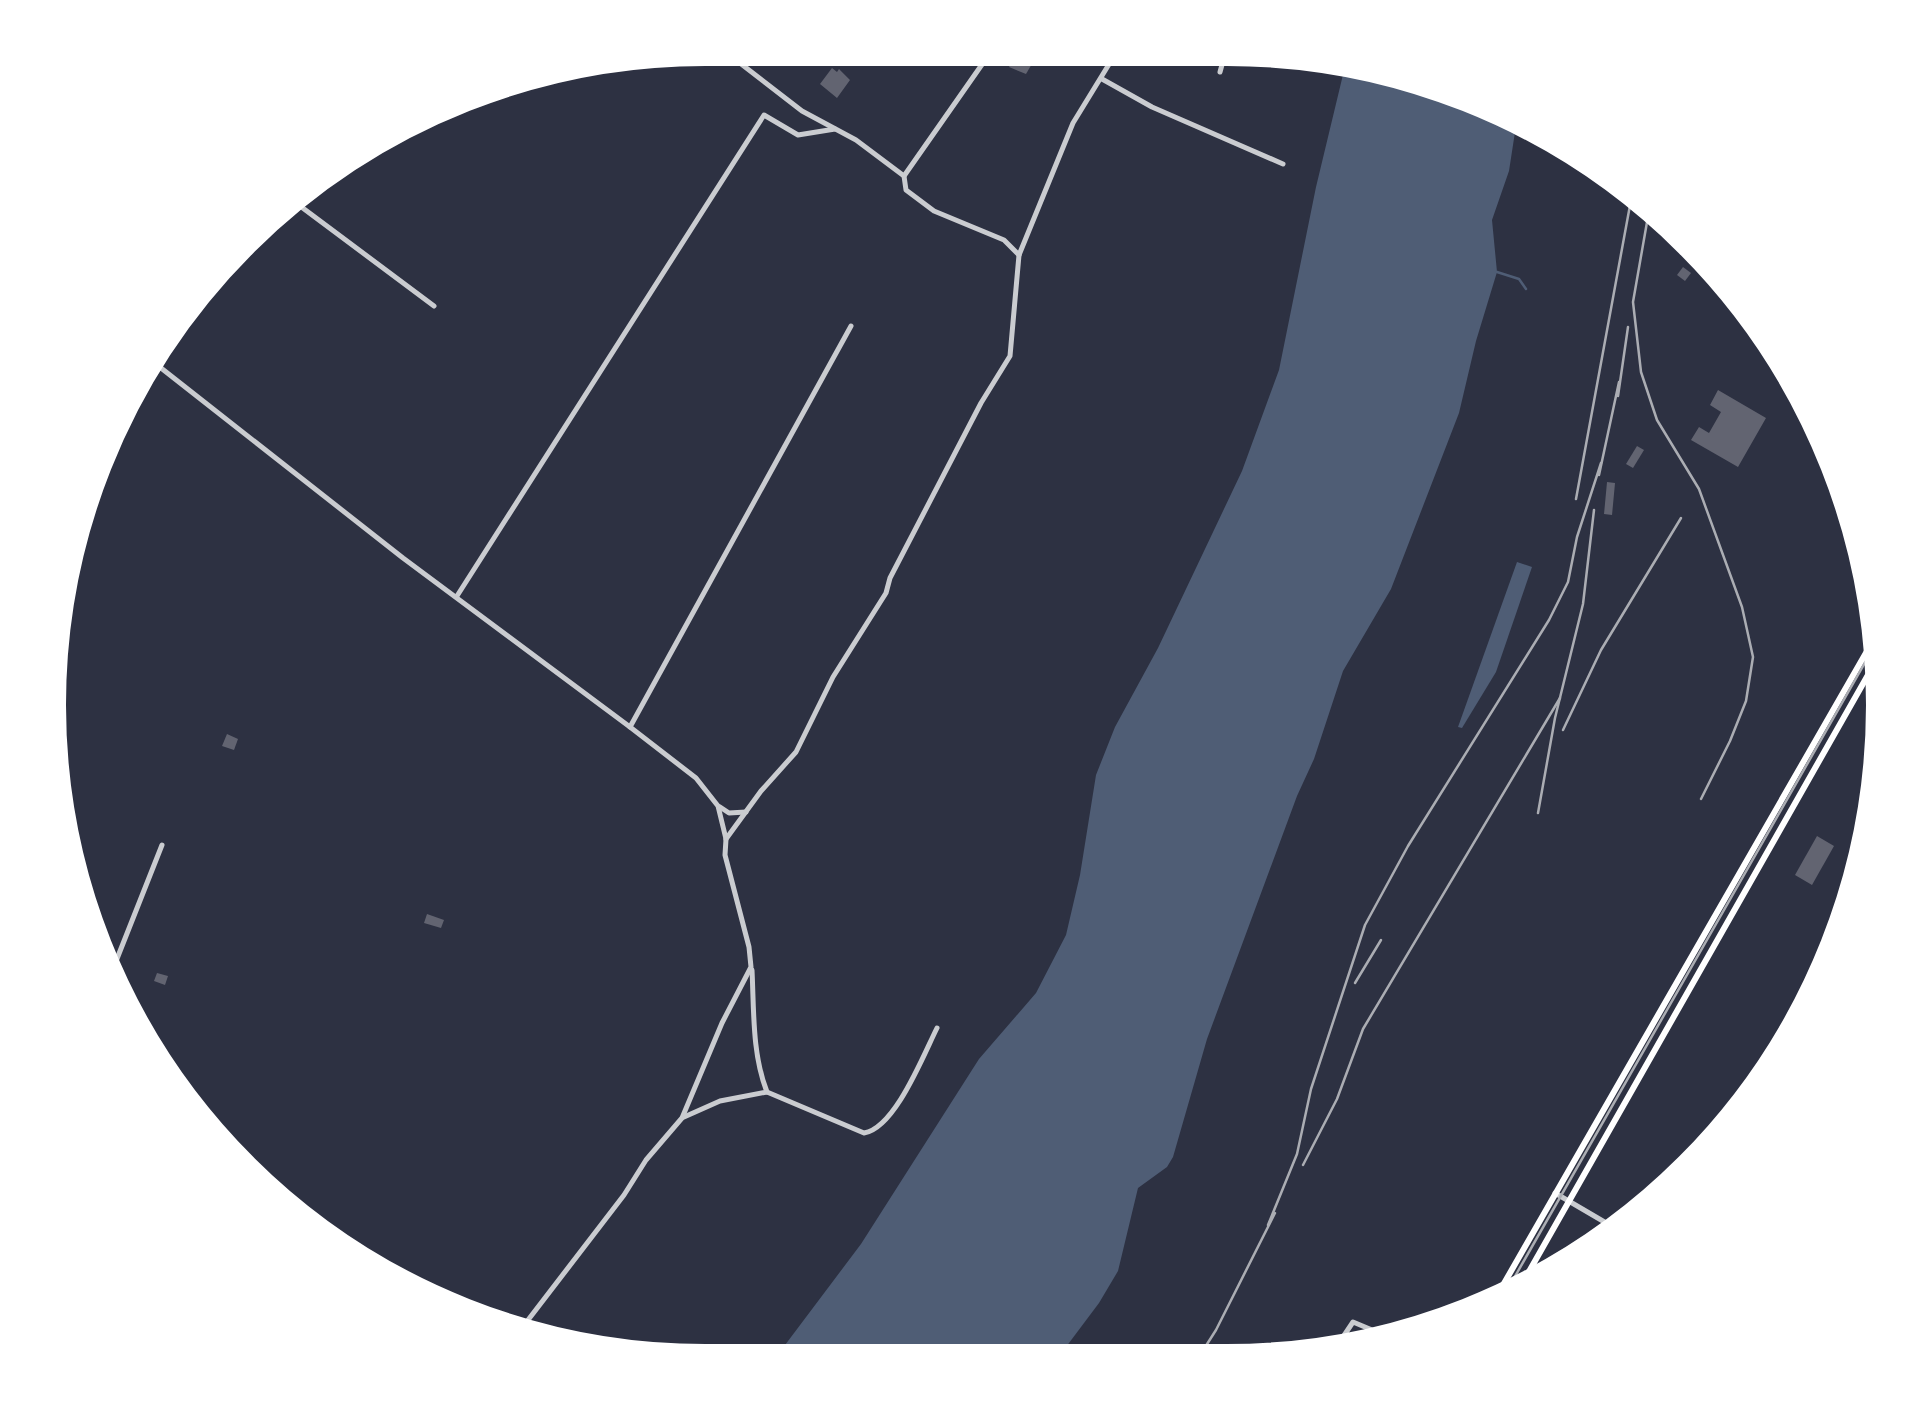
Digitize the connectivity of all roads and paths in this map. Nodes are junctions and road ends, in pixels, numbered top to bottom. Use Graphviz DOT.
graph roads {
  1 [pos="737,60"];
  2 [pos="1112,60"];
  3 [pos="1223,60"];
  4 [pos="984,61"];
  5 [pos="1220,72"];
  6 [pos="1102,78"];
  7 [pos="835,129"];
  8 [pos="1283,164"];
  9 [pos="904,176"];
  10 [pos="298,205"];
  11 [pos="1019,255"];
  12 [pos="434,306"];
  13 [pos="851,326"];
  14 [pos="157,366"];
  15 [pos="457,596"];
  16 [pos="1869,648"];
  17 [pos="1861,662"];
  18 [pos="1871,668"];
  19 [pos="1871,669"];
  20 [pos="630,727"];
  21 [pos="718,806"];
  22 [pos="746,812"];
  23 [pos="726,839"];
  24 [pos="162,846"];
  25 [pos="115,964"];
  26 [pos="751,967"];
  27 [pos="937,1028"];
  28 [pos="767,1092"];
  29 [pos="1609,1099"];
  30 [pos="1623,1108"];
  31 [pos="682,1118"];
  32 [pos="1555,1193"];
  33 [pos="1569,1202"];
  34 [pos="1608,1225"];
  35 [pos="1527,1276"];
  36 [pos="1502,1288"];
  37 [pos="525,1324"];
  38 [pos="1377,1332"];
  39 [pos="1342,1340"];
  1 -- 7 [label="street"];
  2 -- 6 [label="street"];
  3 -- 5 [label="street"];
  4 -- 9 [label="street"];
  6 -- 8 [label="street"];
  6 -- 11 [label="street"];
  7 -- 9 [label="street"];
  7 -- 15 [label="street"];
  9 -- 11 [label="street"];
  10 -- 12 [label="street"];
  11 -- 22 [label="street"];
  13 -- 20 [label="street"];
  14 -- 15 [label="street"];
  15 -- 20 [label="street"];
  16 -- 17 [label="main road"];
  17 -- 18 [label="street"];
  17 -- 29 [label="main road"];
  19 -- 30 [label="main road"];
  20 -- 21 [label="street"];
  21 -- 22 [label="street"];
  21 -- 23 [label="street"];
  22 -- 23 [label="street"];
  23 -- 26 [label="street"];
  24 -- 25 [label="street"];
  26 -- 28 [label="street"];
  26 -- 31 [label="street"];
  27 -- 28 [label="street"];
  28 -- 31 [label="street"];
  29 -- 30 [label="street"];
  29 -- 32 [label="main road"];
  30 -- 33 [label="main road"];
  31 -- 37 [label="street"];
  32 -- 33 [label="street"];
  32 -- 36 [label="main road"];
  33 -- 34 [label="street"];
  33 -- 35 [label="main road"];
  38 -- 39 [label="street"];
}
